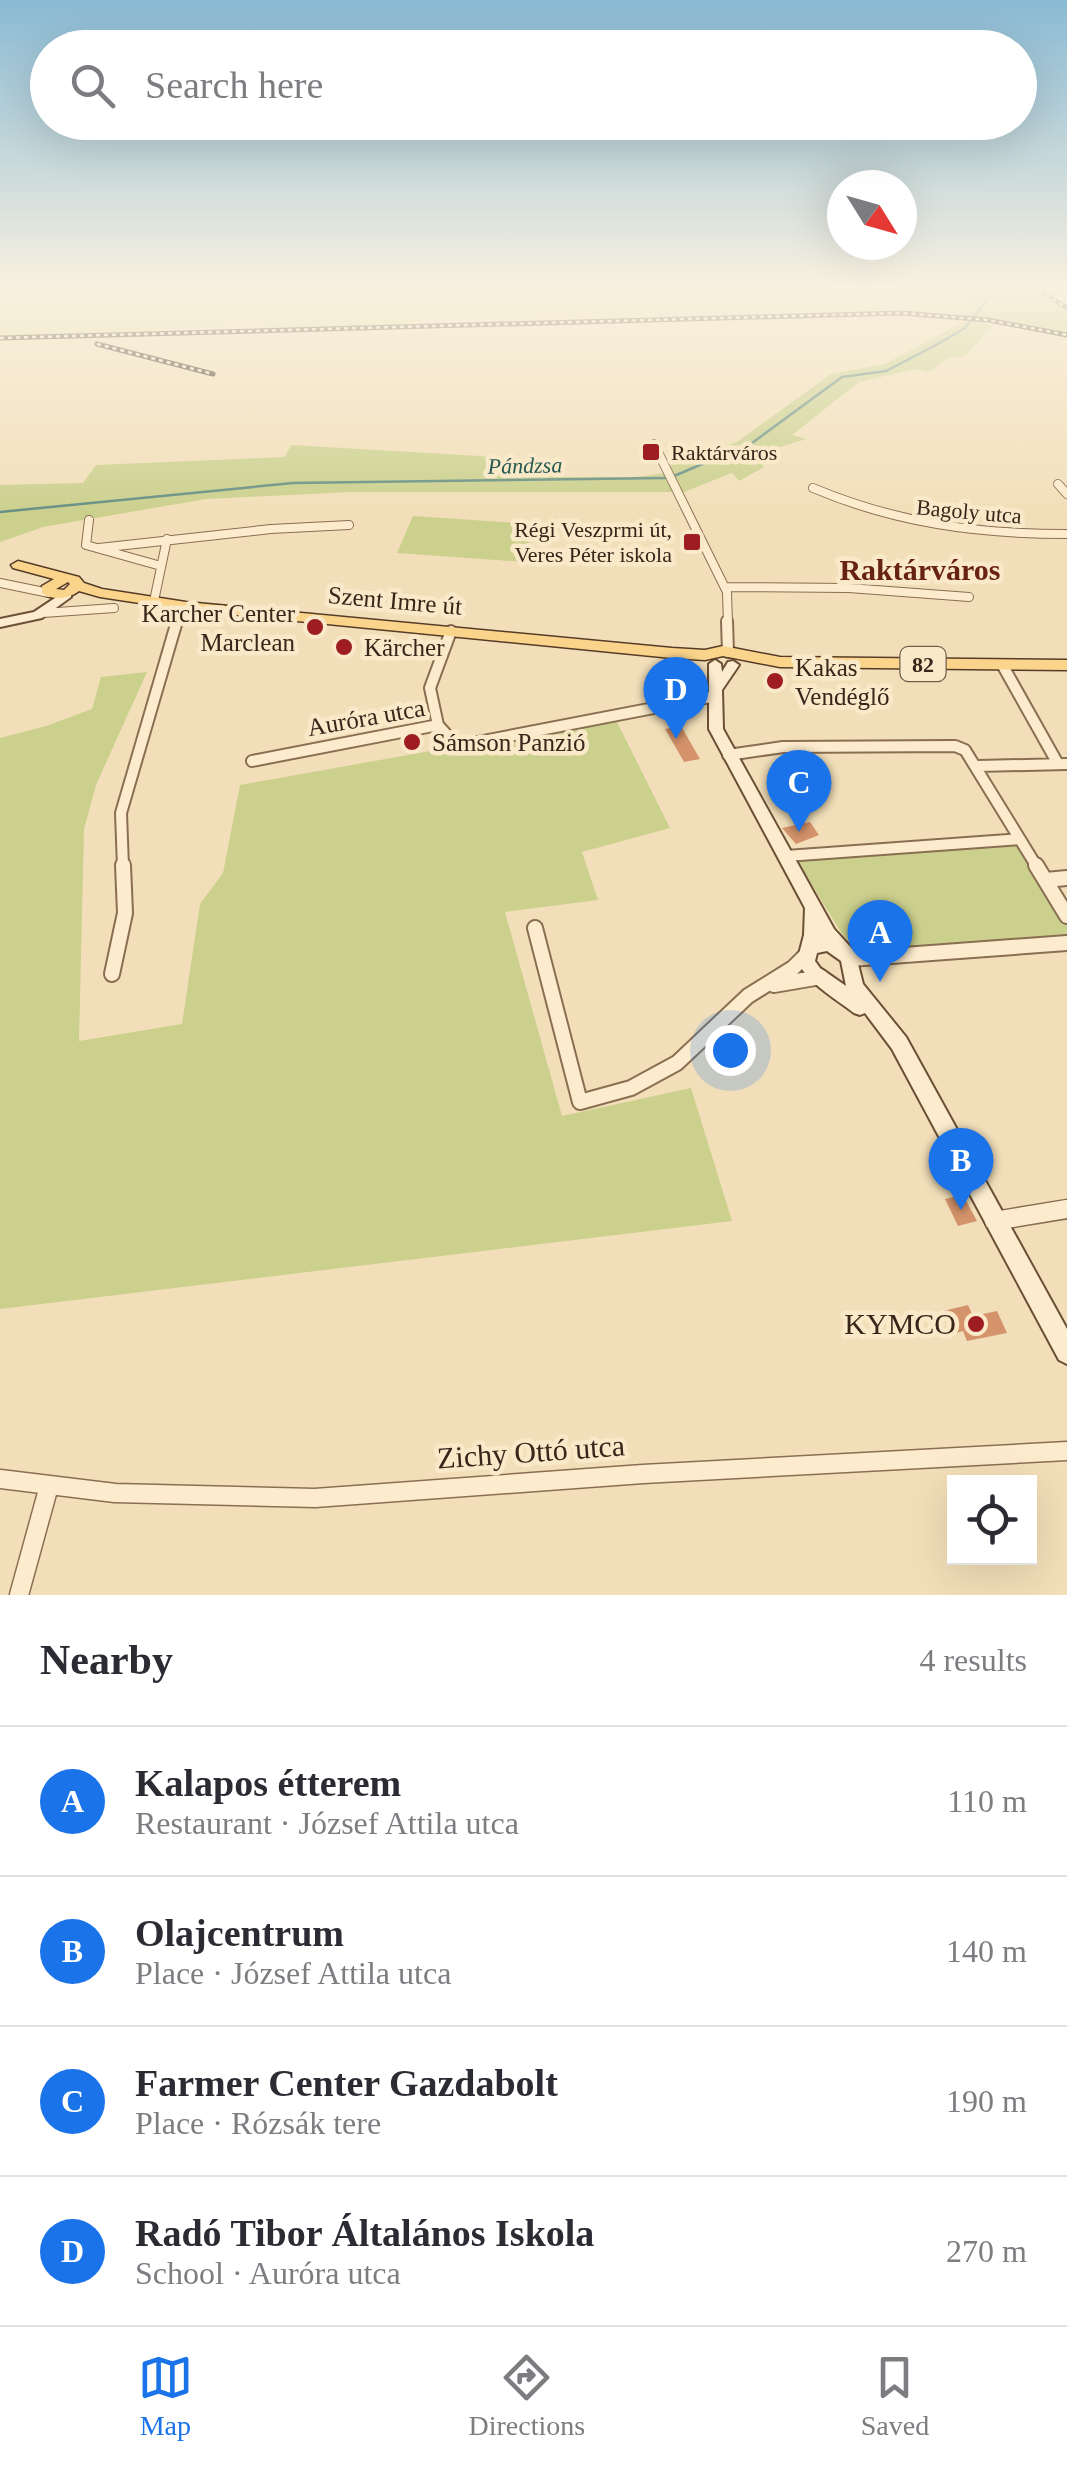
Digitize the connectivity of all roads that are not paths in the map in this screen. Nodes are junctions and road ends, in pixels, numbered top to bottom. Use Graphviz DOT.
graph roads {
  1 [pos="654,444"];
  2 [pos="1058,484"];
  3 [pos="813,488"];
  4 [pos="1067,494"];
  5 [pos="89,520"];
  6 [pos="349,525"];
  7 [pos="1067,534"];
  8 [pos="167,540"];
  9 [pos="100,548"];
  10 [pos="11,561"];
  11 [pos="161,566"];
  12 [pos="0,583"];
  13 [pos="725,587"];
  14 [pos="60,589"];
  15 [pos="968,597"];
  16 [pos="154,601"];
  17 [pos="114,602"];
  18 [pos="186,606"];
  19 [pos="43,613"];
  20 [pos="0,623"];
  21 [pos="452,631"];
  22 [pos="724,659"];
  23 [pos="1067,665"];
  24 [pos="1003,666"];
  25 [pos="716,696"];
  26 [pos="438,725"];
  27 [pos="728,755"];
  28 [pos="252,761"];
  29 [pos="1062,764"];
  30 [pos="978,766"];
  31 [pos="1020,839"];
  32 [pos="786,856"];
  33 [pos="1067,878"];
  34 [pos="1046,880"];
  35 [pos="809,896"];
  36 [pos="1067,916"];
  37 [pos="536,928"];
  38 [pos="1067,943"];
  39 [pos="807,952"];
  40 [pos="848,958"];
  41 [pos="112,974"];
  42 [pos="823,978"];
  43 [pos="756,990"];
  44 [pos="894,1038"];
  45 [pos="1067,1210"];
  46 [pos="994,1220"];
  47 [pos="1067,1352"];
  48 [pos="1067,1451"];
  49 [pos="0,1479"];
  50 [pos="48,1486"];
  51 [pos="19,1595"];
  1 -- 13 [label="street"];
  2 -- 4 [label="street"];
  3 -- 7 [label="street, Bagoly utca"];
  5 -- 9 [label="street"];
  6 -- 8 [label="street"];
  8 -- 9 [label="street"];
  8 -- 11 [label="street"];
  9 -- 11 [label="street"];
  10 -- 14 [label="main road, 82"];
  11 -- 16 [label="street"];
  12 -- 14 [label="street"];
  13 -- 15 [label="street"];
  13 -- 22 [label="street"];
  14 -- 17 [label="main road, Szent Imre út / 82"];
  14 -- 19 [label="street"];
  16 -- 17 [label="main road, Szent Imre út / 82"];
  16 -- 18 [label="main road, Szent Imre út / 82"];
  17 -- 19 [label="street, Szent Imre út"];
  18 -- 21 [label="main road, Szent Imre út / 82"];
  18 -- 41 [label="street"];
  19 -- 20 [label="street, Szent Imre út"];
  21 -- 22 [label="main road, Szent Imre út / 82"];
  21 -- 26 [label="street"];
  22 -- 24 [label="main road, Szent Imre út / 82"];
  22 -- 25 [label="street"];
  23 -- 24 [label="main road, Szent Imre út / 82"];
  24 -- 29 [label="street"];
  25 -- 26 [label="street, Auróra utca"];
  25 -- 27 [label="street"];
  26 -- 28 [label="street, Auróra utca"];
  27 -- 30 [label="street"];
  27 -- 32 [label="street"];
  29 -- 30 [label="street"];
  30 -- 31 [label="street"];
  31 -- 32 [label="street"];
  31 -- 34 [label="street"];
  32 -- 35 [label="street"];
  33 -- 34 [label="street"];
  34 -- 36 [label="street"];
  35 -- 39 [label="street"];
  35 -- 40 [label="street"];
  37 -- 43 [label="street"];
  38 -- 40 [label="street"];
  39 -- 40 [label="street"];
  39 -- 42 [label="street"];
  39 -- 43 [label="street"];
  40 -- 42 [label="street"];
  40 -- 44 [label="street"];
  42 -- 43 [label="street"];
  42 -- 44 [label="street"];
  44 -- 46 [label="street"];
  45 -- 46 [label="street"];
  46 -- 47 [label="street"];
  48 -- 50 [label="street, Zichy Ottó utca"];
  49 -- 50 [label="street, Zichy Ottó utca"];
  50 -- 51 [label="street"];
}
